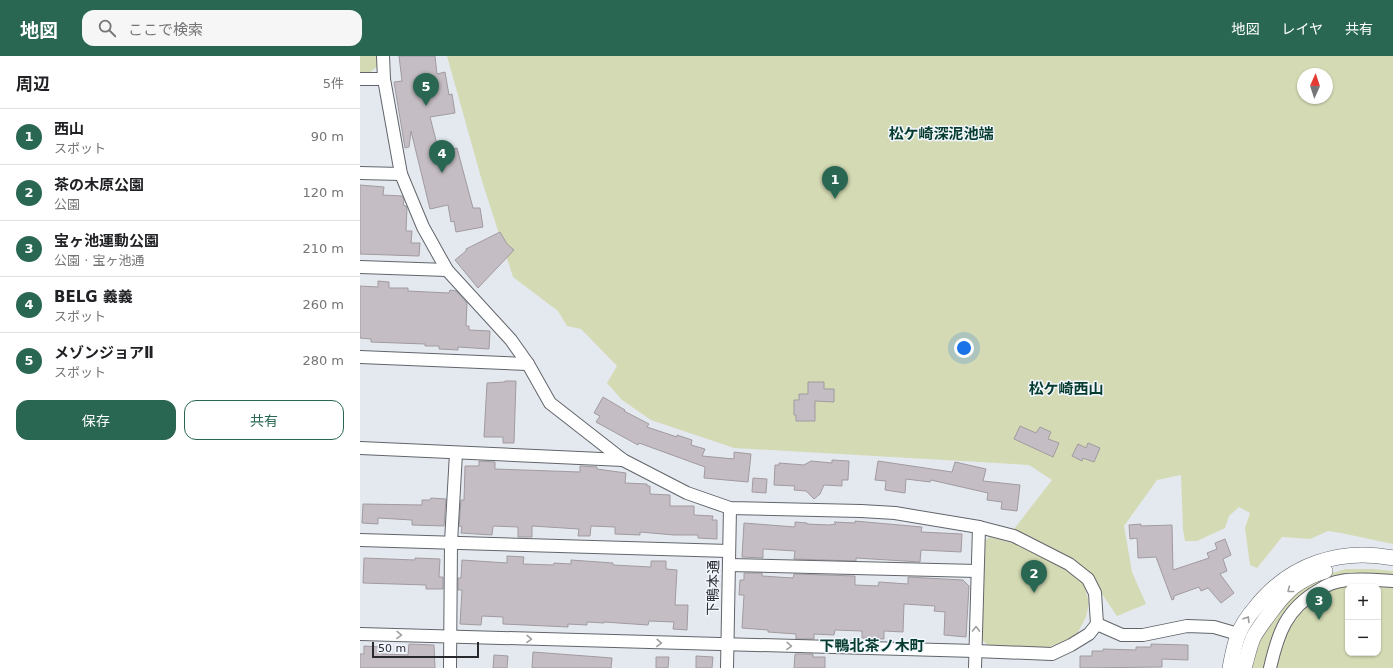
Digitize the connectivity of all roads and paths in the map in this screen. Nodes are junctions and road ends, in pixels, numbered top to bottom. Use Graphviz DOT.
graph roads {
  1 [pos="383,56"];
  2 [pos="360,79"];
  3 [pos="384,79"];
  4 [pos="360,173"];
  5 [pos="401,174"];
  6 [pos="360,267"];
  7 [pos="447,270"];
  8 [pos="360,357"];
  9 [pos="528,364"];
  10 [pos="360,448"];
  11 [pos="456,452"];
  12 [pos="623,460"];
  13 [pos="730,508"];
  14 [pos="979,527"];
  15 [pos="360,540"];
  16 [pos="451,542"];
  17 [pos="729,551"];
  18 [pos="1393,558"];
  19 [pos="729,565"];
  20 [pos="1393,566"];
  21 [pos="977,571"];
  22 [pos="1393,581"];
  23 [pos="1097,624"];
  24 [pos="360,634"];
  25 [pos="1238,634"];
  26 [pos="451,636"];
  27 [pos="727,645"];
  28 [pos="975,651"];
  29 [pos="450,668"];
  30 [pos="727,668"];
  31 [pos="975,668"];
  32 [pos="1230,668"];
  33 [pos="1244,668"];
  34 [pos="1270,668"];
  1 -- 3 [label="street"];
  2 -- 3 [label="street"];
  3 -- 5 [label="street"];
  4 -- 5 [label="street"];
  5 -- 7 [label="street"];
  6 -- 7 [label="street"];
  7 -- 9 [label="street"];
  8 -- 9 [label="street"];
  9 -- 12 [label="street"];
  10 -- 11 [label="street"];
  11 -- 12 [label="street"];
  11 -- 16 [label="street"];
  12 -- 13 [label="street"];
  13 -- 14 [label="street"];
  13 -- 17 [label="street, 下鴨本通"];
  14 -- 21 [label="street"];
  14 -- 23 [label="street"];
  15 -- 16 [label="street"];
  16 -- 17 [label="street"];
  16 -- 26 [label="street"];
  17 -- 19 [label="street, 下鴨本通"];
  25 -- 18 [label="street, one-way"];
  19 -- 21 [label="street"];
  19 -- 27 [label="street, 下鴨本通"];
  20 -- 33 [label="street, one-way"];
  28 -- 21 [label="street, one-way"];
  22 -- 34 [label="street"];
  23 -- 25 [label="street"];
  23 -- 28 [label="street"];
  24 -- 26 [label="street, one-way"];
  25 -- 32 [label="street"];
  26 -- 27 [label="street, one-way"];
  26 -- 29 [label="street"];
  27 -- 28 [label="street, one-way"];
  27 -- 30 [label="street, 下鴨本通"];
  28 -- 31 [label="street"];
}
